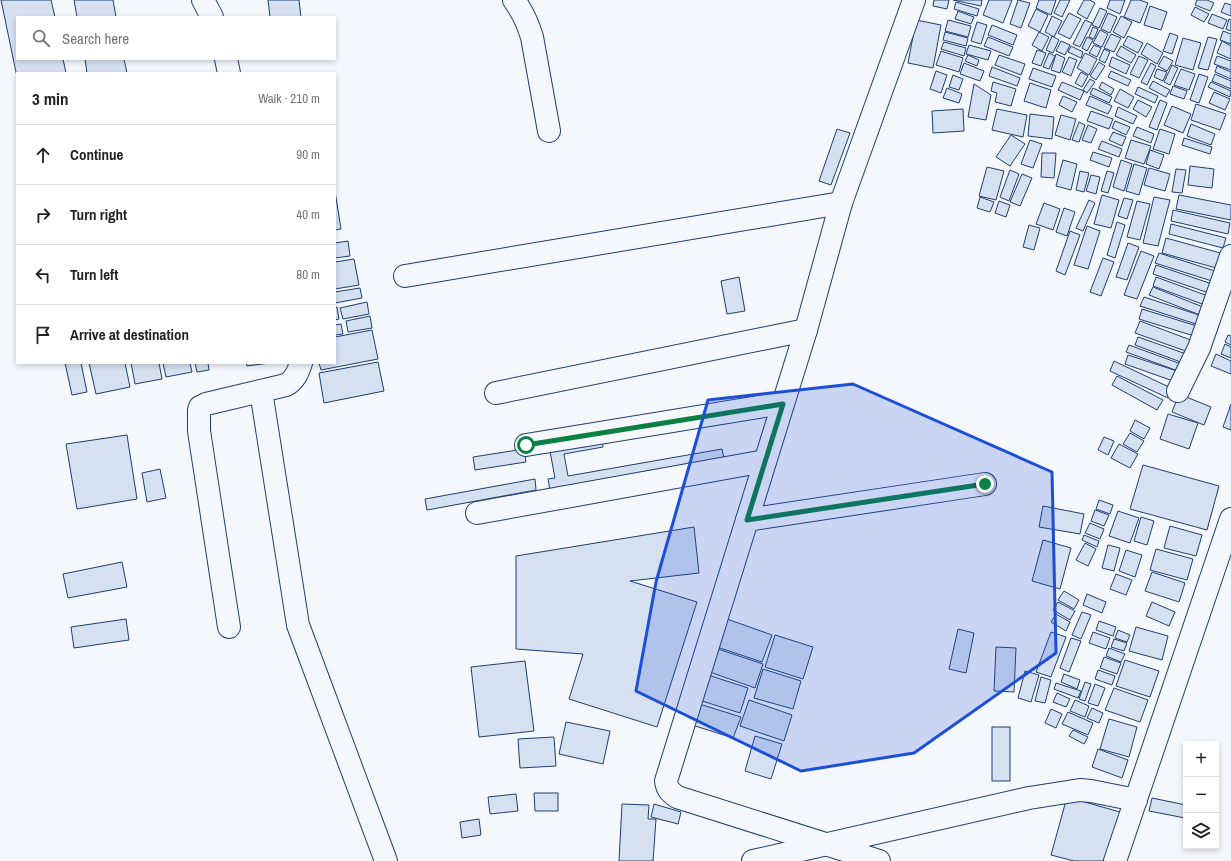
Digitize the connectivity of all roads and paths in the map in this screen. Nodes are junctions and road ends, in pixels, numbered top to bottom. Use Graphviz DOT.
graph roads {
  1 [pos="203,0"];
  2 [pos="514,0"];
  3 [pos="914,0"];
  4 [pos="211,16"];
  5 [pos="226,60"];
  6 [pos="229,72"];
  7 [pos="549,131"];
  8 [pos="841,203"];
  9 [pos="1231,256"];
  10 [pos="405,276"];
  11 [pos="806,330"];
  12 [pos="300,364"];
  13 [pos="261,391"];
  14 [pos="1178,391"];
  15 [pos="496,393"];
  16 [pos="783,404"];
  17 [pos="526,445"];
  18 [pos="765,461"];
  19 [pos="985,484"];
  20 [pos="477,513"];
  21 [pos="1231,519"];
  22 [pos="747,520"];
  23 [pos="1224,565"];
  24 [pos="229,627"];
  25 [pos="1136,800"];
  26 [pos="829,845"];
  27 [pos="386,861"];
  28 [pos="753,861"];
  29 [pos="878,861"];
  30 [pos="1115,861"];
  1 -- 4 [label="street"];
  2 -- 7 [label="street"];
  3 -- 8 [label="street"];
  5 -- 6 [label="street"];
  8 -- 10 [label="street"];
  8 -- 11 [label="street"];
  9 -- 14 [label="street"];
  11 -- 15 [label="street"];
  11 -- 16 [label="street"];
  12 -- 13 [label="street"];
  13 -- 24 [label="street"];
  13 -- 27 [label="street"];
  16 -- 17 [label="street"];
  16 -- 18 [label="street"];
  18 -- 20 [label="street"];
  18 -- 22 [label="street"];
  19 -- 22 [label="street"];
  21 -- 23 [label="street"];
  22 -- 26 [label="street"];
  23 -- 25 [label="street"];
  25 -- 26 [label="street"];
  25 -- 30 [label="street"];
  26 -- 28 [label="street"];
  26 -- 29 [label="street"];
}
